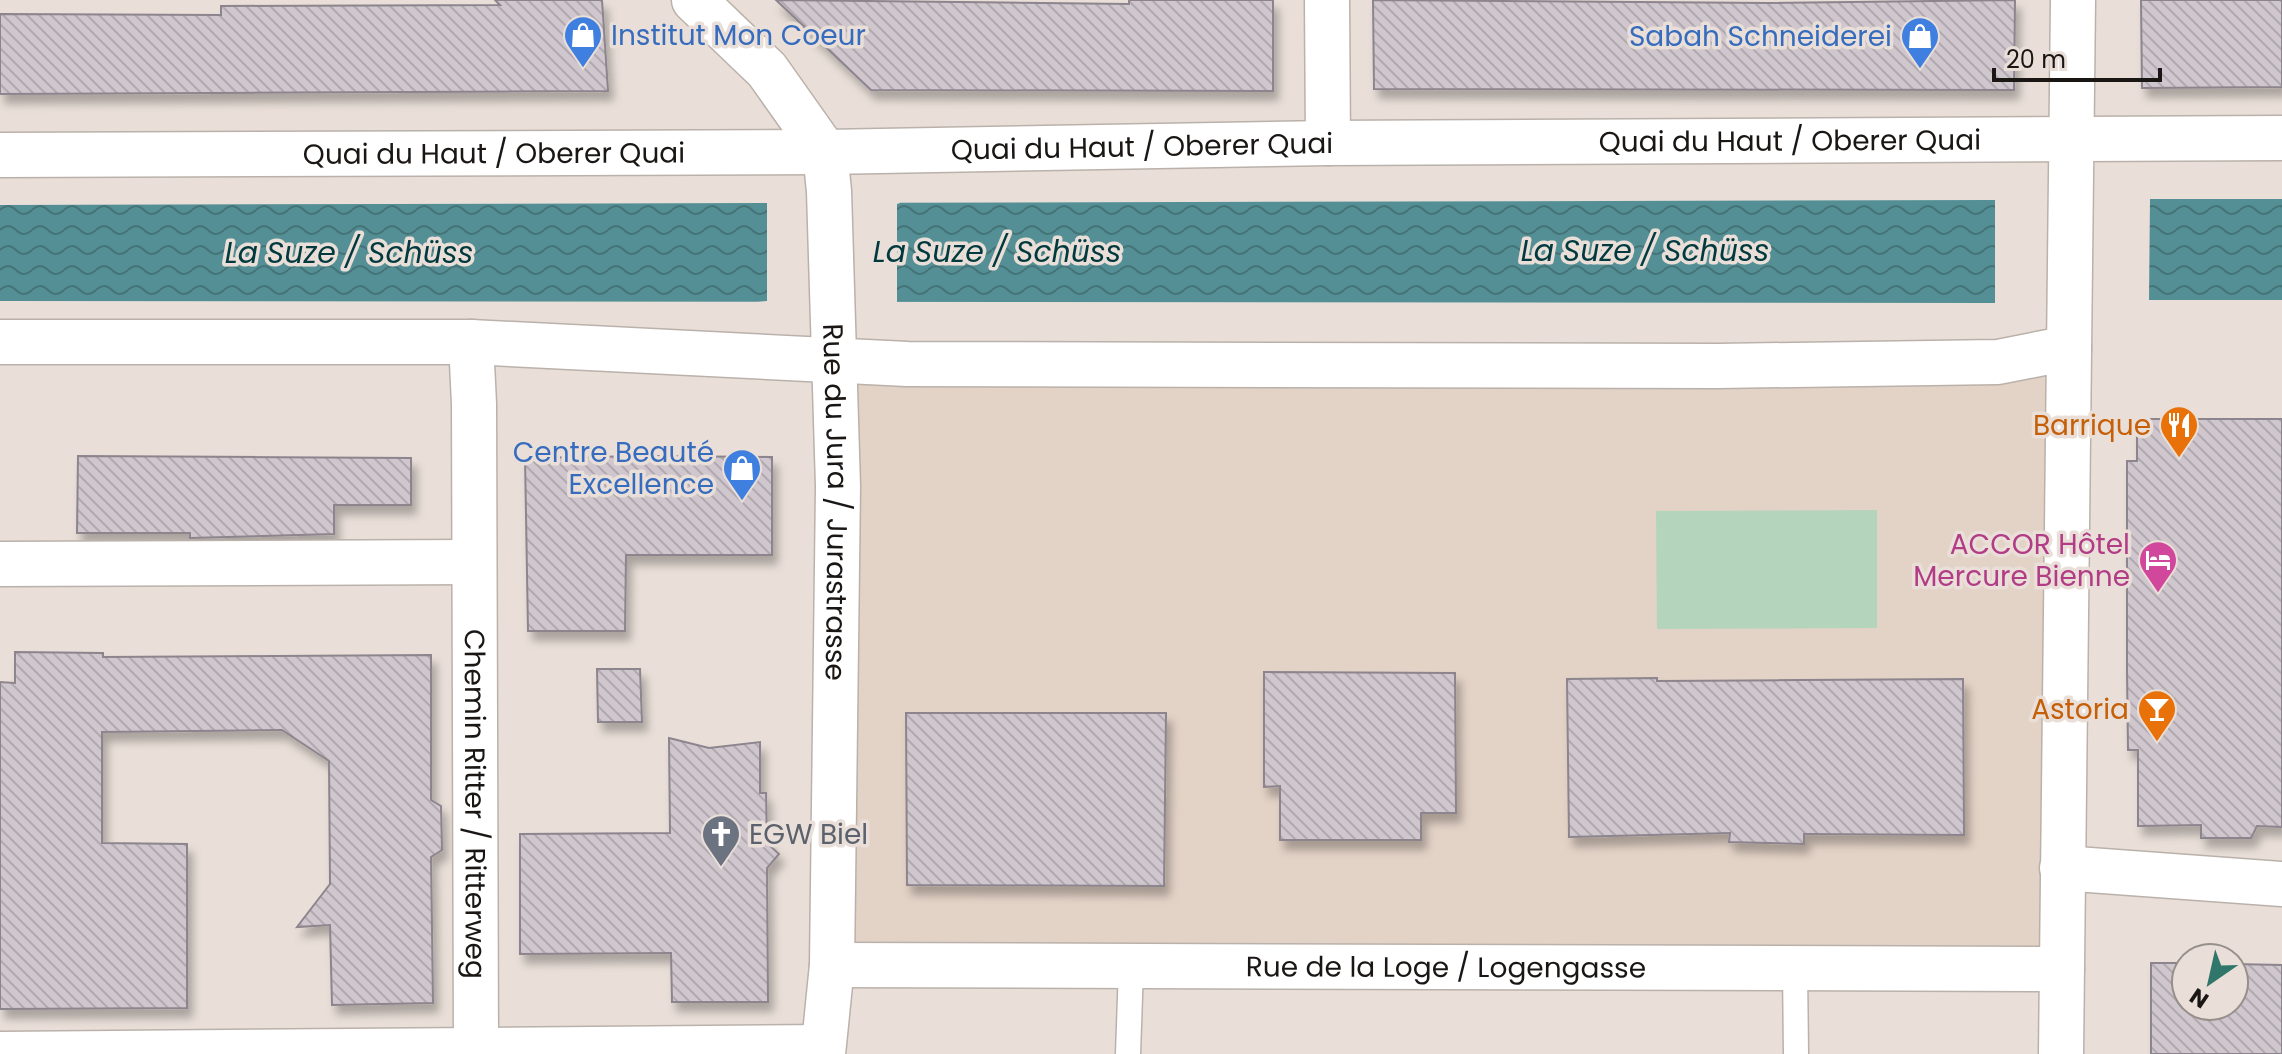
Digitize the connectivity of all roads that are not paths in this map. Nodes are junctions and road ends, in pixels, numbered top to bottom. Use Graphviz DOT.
graph roads {
  1 [pos="694,0"];
  2 [pos="1327,0"];
  3 [pos="2073,0"];
  4 [pos="2282,138"];
  5 [pos="1328,143"];
  6 [pos="2073,154"];
  7 [pos="0,155"];
  8 [pos="827,172"];
  9 [pos="2070,338"];
  10 [pos="0,342"];
  11 [pos="471,342"];
  12 [pos="835,360"];
  13 [pos="472,562"];
  14 [pos="0,564"];
  15 [pos="2062,868"];
  16 [pos="2282,884"];
  17 [pos="832,965"];
  18 [pos="1131,968"];
  19 [pos="1795,968"];
  20 [pos="2062,969"];
  21 [pos="476,1047"];
  22 [pos="823,1051"];
  23 [pos="0,1054"];
  24 [pos="1128,1054"];
  25 [pos="1796,1054"];
  26 [pos="2061,1054"];
  1 -- 8 [label="street"];
  2 -- 5 [label="street"];
  3 -- 6 [label="street"];
  4 -- 6 [label="street, Quai du Haut / Oberer Quai"];
  5 -- 6 [label="street, Quai du Haut / Oberer Quai"];
  5 -- 8 [label="street, Quai du Haut / Oberer Quai"];
  6 -- 9 [label="street"];
  7 -- 8 [label="street, Quai du Haut / Oberer Quai"];
  8 -- 12 [label="street, Rue du Jura / Jurastrasse"];
  9 -- 12 [label="street"];
  9 -- 15 [label="street"];
  10 -- 11 [label="street"];
  11 -- 12 [label="street"];
  11 -- 13 [label="street, Chemin Ritter / Ritterweg"];
  12 -- 17 [label="street, Rue du Jura / Jurastrasse"];
  13 -- 14 [label="street"];
  13 -- 21 [label="street, Chemin Ritter / Ritterweg"];
  15 -- 16 [label="street"];
  15 -- 20 [label="street"];
  17 -- 18 [label="street, Rue de la Loge / Logengasse"];
  17 -- 22 [label="street, Rue du Jura / Jurastrasse"];
  18 -- 19 [label="street, Rue de la Loge / Logengasse"];
  18 -- 24 [label="lane"];
  19 -- 20 [label="street, Rue de la Loge / Logengasse"];
  19 -- 25 [label="lane"];
  20 -- 26 [label="street"];
  21 -- 22 [label="street"];
  21 -- 23 [label="street"];
}
